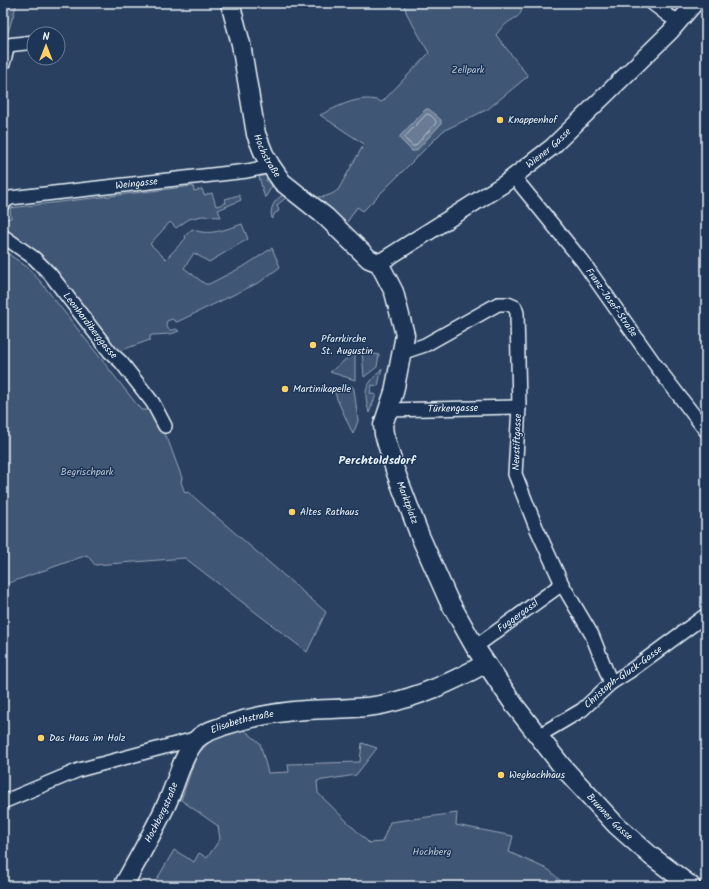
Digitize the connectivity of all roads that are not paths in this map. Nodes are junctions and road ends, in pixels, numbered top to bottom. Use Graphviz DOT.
graph roads {
  1 [pos="230,3"];
  2 [pos="652,3"];
  3 [pos="695,3"];
  4 [pos="679,21"];
  5 [pos="26,43"];
  6 [pos="3,64"];
  7 [pos="271,166"];
  8 [pos="514,177"];
  9 [pos="3,203"];
  10 [pos="3,236"];
  11 [pos="378,263"];
  12 [pos="401,353"];
  13 [pos="519,407"];
  14 [pos="388,410"];
  15 [pos="165,426"];
  16 [pos="706,431"];
  17 [pos="562,584"];
  18 [pos="706,615"];
  19 [pos="475,647"];
  20 [pos="486,663"];
  21 [pos="611,684"];
  22 [pos="538,736"];
  23 [pos="198,738"];
  24 [pos="3,802"];
  25 [pos="123,886"];
  26 [pos="691,886"];
  1 -- 7 [label="main road, Hochstraße"];
  2 -- 4 [label="street"];
  3 -- 4 [label="street, Wiener Gasse"];
  4 -- 8 [label="street, Wiener Gasse"];
  5 -- 6 [label="street"];
  7 -- 9 [label="street, Weingasse"];
  7 -- 11 [label="main road, Hochstraße"];
  8 -- 11 [label="street, Wiener Gasse"];
  8 -- 16 [label="street, Franz-Josef-Straße"];
  10 -- 15 [label="street, Leonhardiberggasse"];
  11 -- 12 [label="main road, Marktplatz"];
  12 -- 13 [label="street, Neustiftgasse"];
  12 -- 14 [label="main road, Marktplatz"];
  13 -- 14 [label="street, Türkengasse"];
  13 -- 17 [label="street, Neustiftgasse"];
  14 -- 19 [label="main road, Marktplatz"];
  17 -- 19 [label="street, Fuggergassl"];
  17 -- 21 [label="street, Neustiftgasse"];
  18 -- 21 [label="street, Christoph-Gluck-Gasse"];
  19 -- 20 [label="main road, Marktplatz"];
  20 -- 22 [label="main road, Brunner Gasse"];
  20 -- 23 [label="main road, Elisabethstraße"];
  21 -- 22 [label="street, Christoph-Gluck-Gasse"];
  22 -- 26 [label="main road, Brunner Gasse"];
  23 -- 24 [label="street, Elisabethstraße"];
  23 -- 25 [label="main road, Hochbergstraße"];
}
